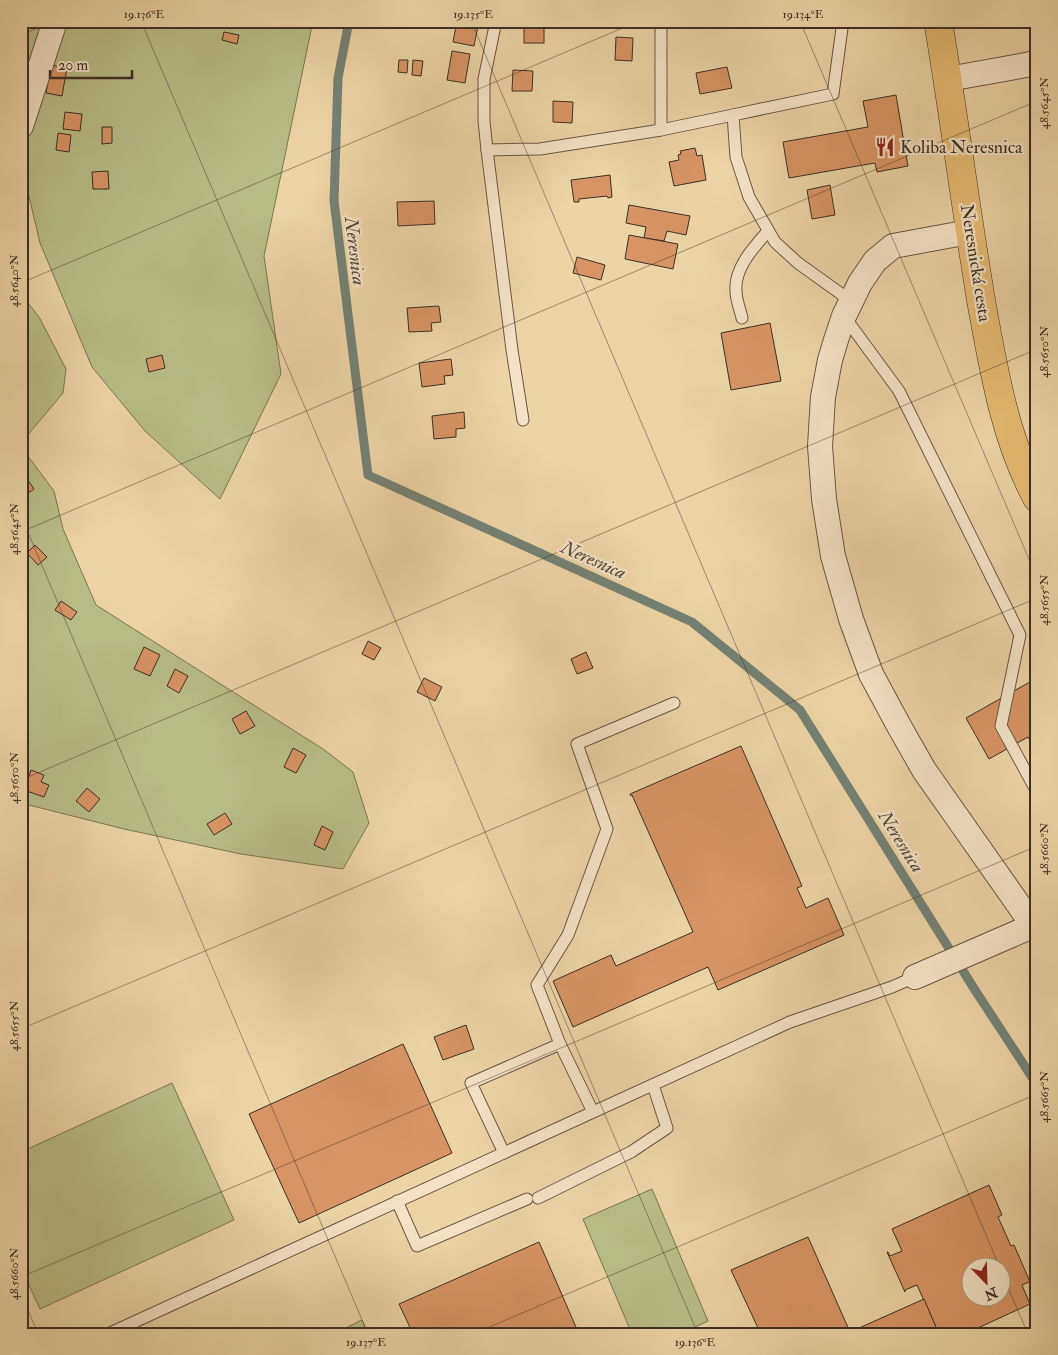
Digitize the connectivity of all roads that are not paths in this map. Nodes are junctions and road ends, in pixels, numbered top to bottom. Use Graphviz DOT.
graph roads {
  1 [pos="55,21"];
  2 [pos="496,21"];
  3 [pos="661,21"];
  4 [pos="843,21"];
  5 [pos="938,21"];
  6 [pos="1037,62"];
  7 [pos="948,79"];
  8 [pos="733,116"];
  9 [pos="21,126"];
  10 [pos="661,130"];
  11 [pos="486,150"];
  12 [pos="768,231"];
  13 [pos="969,232"];
  14 [pos="848,308"];
  15 [pos="742,318"];
  16 [pos="523,420"];
  17 [pos="1037,498"];
  18 [pos="674,703"];
  19 [pos="1037,792"];
  20 [pos="1035,927"];
  21 [pos="915,977"];
  22 [pos="560,1044"];
  23 [pos="653,1084"];
  24 [pos="593,1112"];
  25 [pos="504,1153"];
  26 [pos="397,1201"];
  27 [pos="108,1334"];
  1 -- 9 [label="street"];
  2 -- 11 [label="lane"];
  3 -- 10 [label="lane"];
  4 -- 8 [label="lane"];
  5 -- 7 [label="main road, Neresnická cesta"];
  6 -- 7 [label="street"];
  7 -- 13 [label="main road, Neresnická cesta"];
  8 -- 10 [label="lane"];
  8 -- 12 [label="lane"];
  10 -- 11 [label="lane"];
  11 -- 16 [label="lane"];
  12 -- 14 [label="lane"];
  12 -- 15 [label="lane"];
  13 -- 14 [label="street"];
  13 -- 17 [label="main road, Neresnická cesta"];
  14 -- 19 [label="lane"];
  14 -- 20 [label="street"];
  18 -- 22 [label="lane"];
  20 -- 21 [label="street"];
  21 -- 23 [label="lane"];
  22 -- 24 [label="lane"];
  22 -- 25 [label="lane"];
  23 -- 24 [label="lane"];
  23 -- 26 [label="lane"];
  24 -- 25 [label="lane"];
  25 -- 26 [label="lane"];
  26 -- 27 [label="lane"];
}
